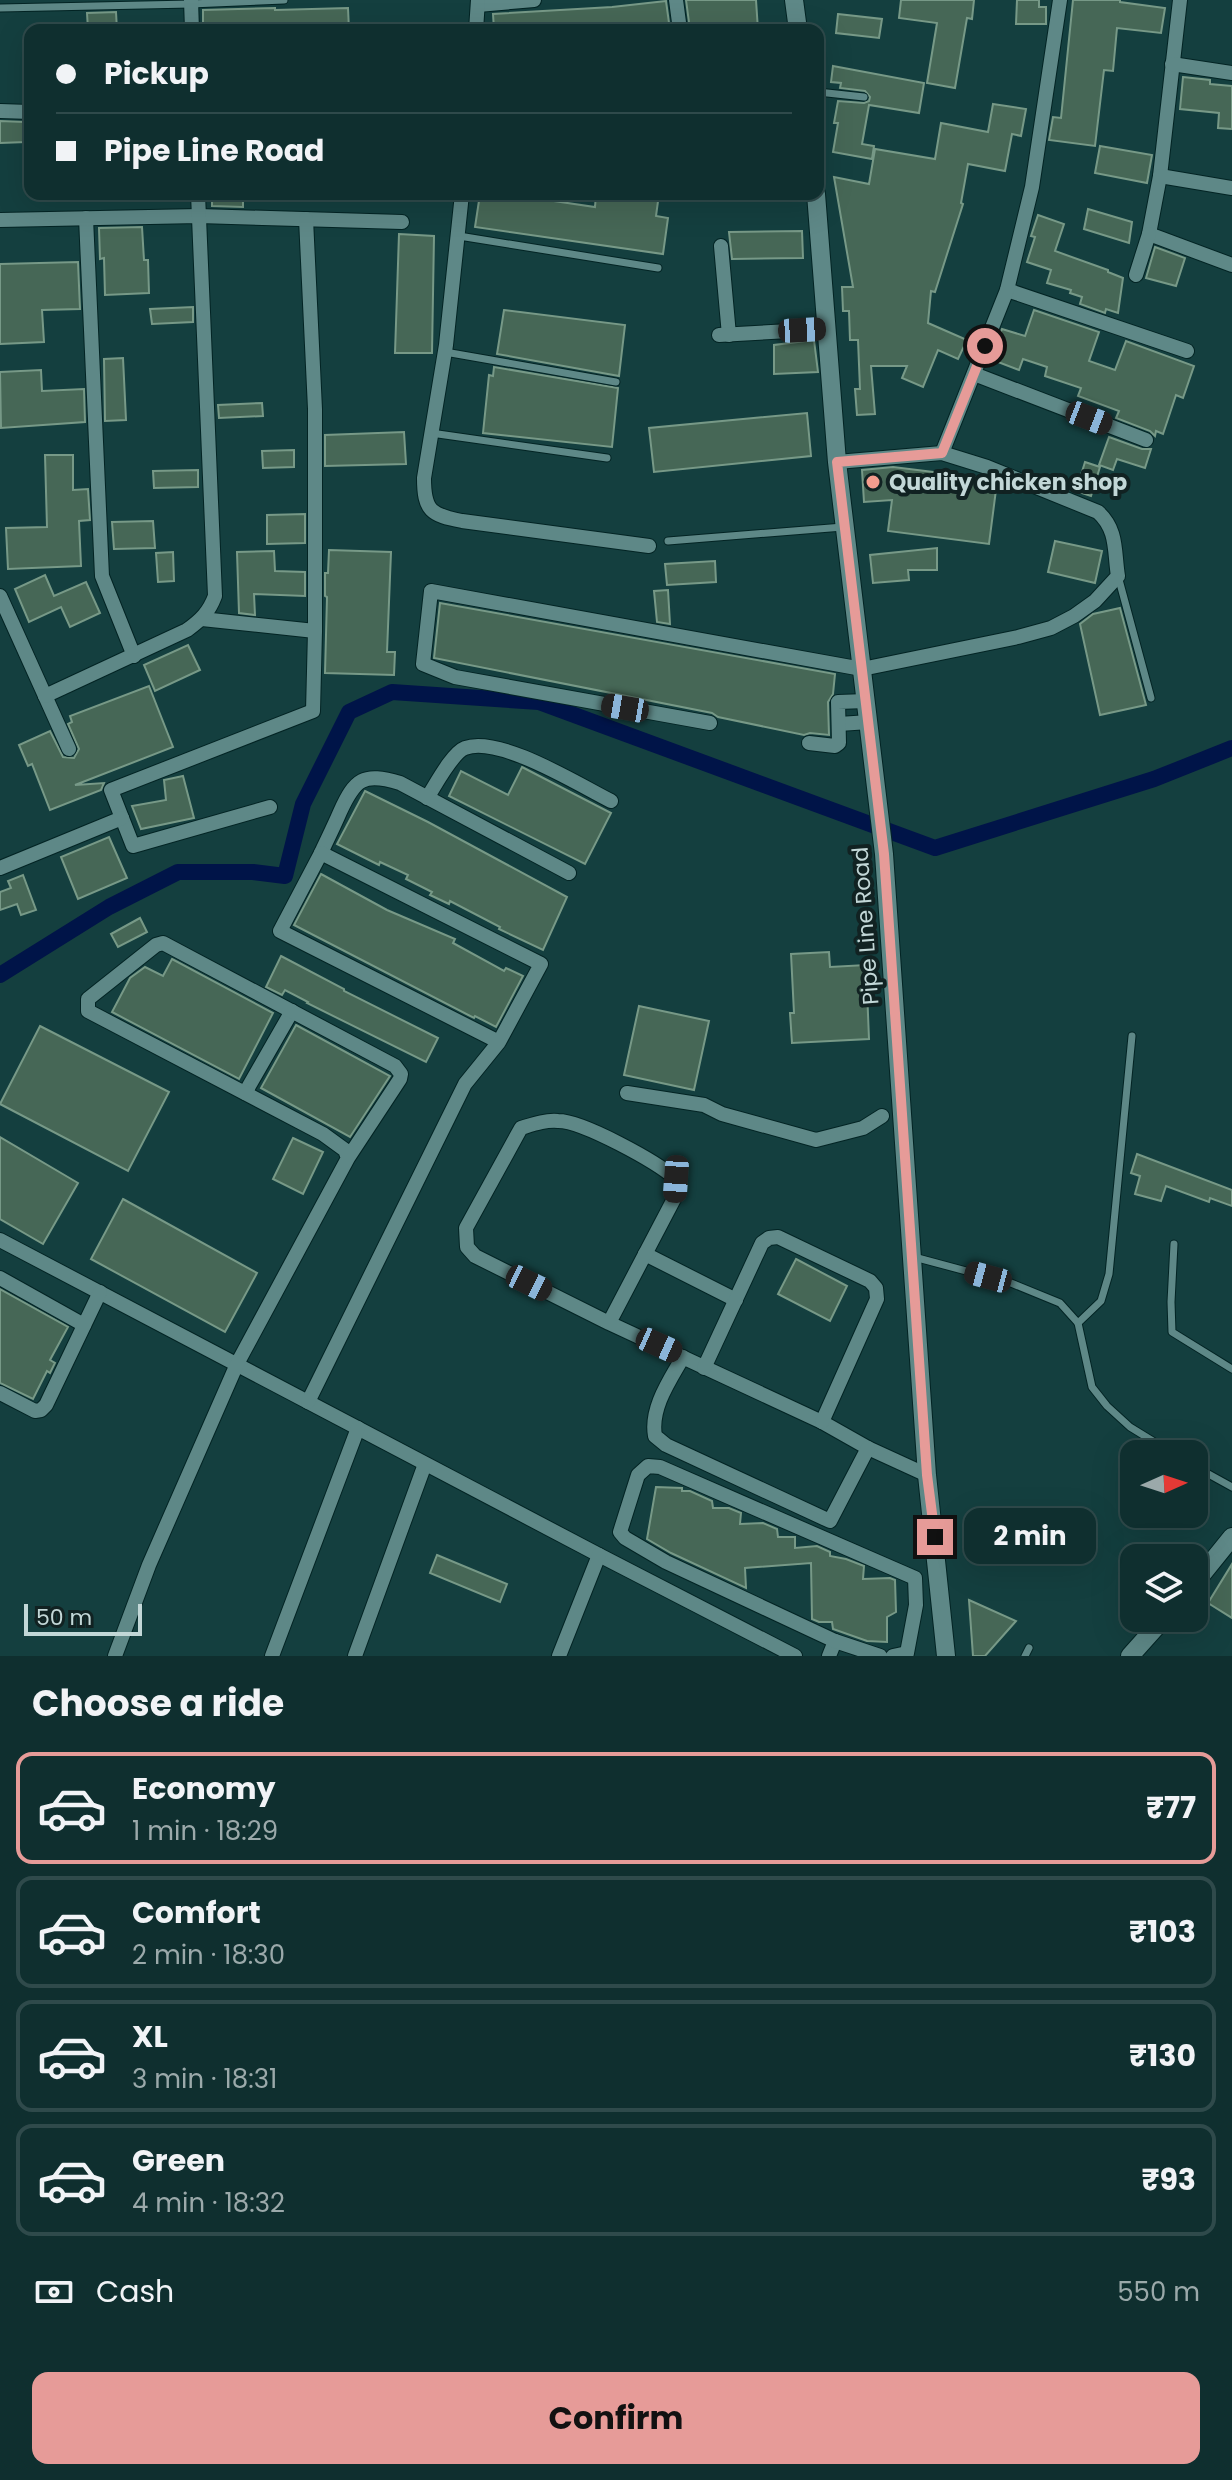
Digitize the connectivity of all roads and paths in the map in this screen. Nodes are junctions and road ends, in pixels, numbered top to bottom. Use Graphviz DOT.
graph roads {
  1 [pos="284,0"];
  2 [pos="534,0"];
  3 [pos="676,0"];
  4 [pos="794,0"];
  5 [pos="1060,0"];
  6 [pos="1180,0"];
  7 [pos="191,2"];
  8 [pos="478,2"];
  9 [pos="0,8"];
  10 [pos="192,24"];
  11 [pos="476,24"];
  12 [pos="679,24"];
  13 [pos="797,24"];
  14 [pos="1172,64"];
  15 [pos="1232,73"];
  16 [pos="824,93"];
  17 [pos="864,97"];
  18 [pos="0,111"];
  19 [pos="24,112"];
  20 [pos="1160,176"];
  21 [pos="1232,188"];
  22 [pos="198,200"];
  23 [pos="461,200"];
  24 [pos="816,200"];
  25 [pos="199,216"];
  26 [pos="86,218"];
  27 [pos="306,219"];
  28 [pos="0,220"];
  29 [pos="402,222"];
  30 [pos="1149,234"];
  31 [pos="457,235"];
  32 [pos="721,246"];
  33 [pos="1232,265"];
  34 [pos="658,268"];
  35 [pos="1136,275"];
  36 [pos="1007,290"];
  37 [pos="826,329"];
  38 [pos="1187,351"];
  39 [pos="445,352"];
  40 [pos="974,374"];
  41 [pos="616,382"];
  42 [pos="431,433"];
  43 [pos="1146,440"];
  44 [pos="942,453"];
  45 [pos="607,458"];
  46 [pos="837,462"];
  47 [pos="845,526"];
  48 [pos="668,541"];
  49 [pos="649,546"];
  50 [pos="1118,576"];
  51 [pos="0,596"];
  52 [pos="202,619"];
  53 [pos="315,631"];
  54 [pos="134,656"];
  55 [pos="862,669"];
  56 [pos="45,696"];
  57 [pos="1151,698"];
  58 [pos="866,701"];
  59 [pos="869,722"];
  60 [pos="710,723"];
  61 [pos="839,724"];
  62 [pos="809,743"];
  63 [pos="69,749"];
  64 [pos="427,798"];
  65 [pos="611,801"];
  66 [pos="270,807"];
  67 [pos="122,818"];
  68 [pos="321,853"];
  69 [pos="0,868"];
  70 [pos="569,873"];
  71 [pos="292,1011"];
  72 [pos="1132,1036"];
  73 [pos="499,1042"];
  74 [pos="245,1093"];
  75 [pos="627,1093"];
  76 [pos="901,1104"];
  77 [pos="882,1116"];
  78 [pos="348,1158"];
  79 [pos="0,1240"];
  80 [pos="1174,1244"];
  81 [pos="645,1254"];
  82 [pos="912,1257"];
  83 [pos="0,1278"];
  84 [pos="100,1292"];
  85 [pos="736,1300"];
  86 [pos="609,1323"];
  87 [pos="1078,1323"];
  88 [pos="84,1325"];
  89 [pos="683,1357"];
  90 [pos="237,1364"];
  91 [pos="704,1368"];
  92 [pos="1232,1369"];
  93 [pos="0,1393"];
  94 [pos="308,1402"];
  95 [pos="822,1422"];
  96 [pos="358,1428"];
  97 [pos="1151,1440"];
  98 [pos="868,1448"];
  99 [pos="425,1464"];
  100 [pos="1208,1474"];
  101 [pos="927,1475"];
  102 [pos="1232,1487"];
  103 [pos="1232,1537"];
  104 [pos="599,1555"];
  105 [pos="666,1562"];
  106 [pos="1208,1567"];
  107 [pos="654,1584"];
  108 [pos="1151,1632"];
  109 [pos="835,1641"];
  110 [pos="115,1656"];
  111 [pos="272,1656"];
  112 [pos="355,1656"];
  113 [pos="559,1656"];
  114 [pos="795,1656"];
  115 [pos="829,1656"];
  116 [pos="880,1656"];
  117 [pos="893,1656"];
  118 [pos="946,1656"];
  119 [pos="1130,1656"];
  1 -- 7 [label="lane"];
  2 -- 8 [label="street"];
  3 -- 12 [label="street"];
  4 -- 13 [label="street"];
  5 -- 36 [label="street"];
  6 -- 14 [label="street"];
  7 -- 9 [label="lane"];
  7 -- 10 [label="street"];
  8 -- 11 [label="street"];
  14 -- 15 [label="street"];
  14 -- 20 [label="street"];
  16 -- 17 [label="lane"];
  18 -- 19 [label="street"];
  20 -- 21 [label="street"];
  20 -- 30 [label="street"];
  22 -- 25 [label="street"];
  23 -- 31 [label="street"];
  24 -- 37 [label="street, Pipe Line Road"];
  25 -- 26 [label="street"];
  25 -- 27 [label="street"];
  25 -- 52 [label="street"];
  26 -- 28 [label="street"];
  26 -- 54 [label="street"];
  27 -- 29 [label="street"];
  27 -- 53 [label="street"];
  30 -- 33 [label="street"];
  30 -- 35 [label="street"];
  31 -- 34 [label="lane"];
  31 -- 39 [label="street"];
  32 -- 37 [label="street"];
  36 -- 38 [label="street"];
  36 -- 40 [label="street"];
  37 -- 46 [label="street, Pipe Line Road"];
  39 -- 41 [label="lane"];
  39 -- 42 [label="street"];
  40 -- 43 [label="street"];
  40 -- 44 [label="street"];
  42 -- 45 [label="lane"];
  42 -- 49 [label="street"];
  44 -- 46 [label="street"];
  44 -- 50 [label="street"];
  46 -- 47 [label="street, Pipe Line Road"];
  47 -- 48 [label="lane"];
  47 -- 55 [label="street, Pipe Line Road"];
  50 -- 55 [label="street"];
  50 -- 57 [label="lane"];
  51 -- 56 [label="street"];
  52 -- 53 [label="street"];
  52 -- 54 [label="street"];
  53 -- 67 [label="street"];
  54 -- 56 [label="street"];
  55 -- 58 [label="street, Pipe Line Road"];
  55 -- 60 [label="street"];
  56 -- 63 [label="street"];
  58 -- 59 [label="street, Pipe Line Road"];
  58 -- 61 [label="street"];
  59 -- 61 [label="street"];
  59 -- 76 [label="street, Pipe Line Road"];
  61 -- 62 [label="street"];
  64 -- 65 [label="street"];
  64 -- 68 [label="street"];
  64 -- 70 [label="street"];
  66 -- 67 [label="street"];
  67 -- 69 [label="street"];
  68 -- 73 [label="street"];
  68 -- 73 [label="street"];
  71 -- 74 [label="street"];
  71 -- 74 [label="street"];
  71 -- 78 [label="street"];
  72 -- 87 [label="lane"];
  73 -- 94 [label="street"];
  74 -- 78 [label="street"];
  75 -- 77 [label="street"];
  76 -- 77 [label="lane"];
  76 -- 82 [label="street, Pipe Line Road"];
  78 -- 90 [label="street"];
  79 -- 84 [label="street"];
  80 -- 92 [label="lane"];
  81 -- 85 [label="street"];
  81 -- 86 [label="street"];
  81 -- 86 [label="street"];
  82 -- 87 [label="lane"];
  82 -- 101 [label="street, Pipe Line Road"];
  83 -- 88 [label="street"];
  84 -- 88 [label="street"];
  84 -- 90 [label="street"];
  85 -- 91 [label="street"];
  85 -- 95 [label="street"];
  86 -- 89 [label="street"];
  87 -- 97 [label="lane"];
  88 -- 93 [label="street"];
  89 -- 91 [label="street"];
  89 -- 98 [label="street"];
  90 -- 94 [label="street"];
  90 -- 110 [label="street"];
  91 -- 95 [label="street"];
  94 -- 96 [label="street"];
  95 -- 98 [label="street"];
  96 -- 99 [label="street"];
  96 -- 111 [label="street"];
  98 -- 101 [label="street"];
  99 -- 104 [label="street"];
  99 -- 112 [label="street"];
  100 -- 102 [label="lane"];
  101 -- 118 [label="street, Pipe Line Road"];
  103 -- 106 [label="street"];
  104 -- 107 [label="street"];
  104 -- 113 [label="street"];
  105 -- 107 [label="street"];
  105 -- 109 [label="street"];
  105 -- 117 [label="street"];
  107 -- 114 [label="street"];
  108 -- 119 [label="street"];
  109 -- 115 [label="street"];
  109 -- 116 [label="street"];
}
